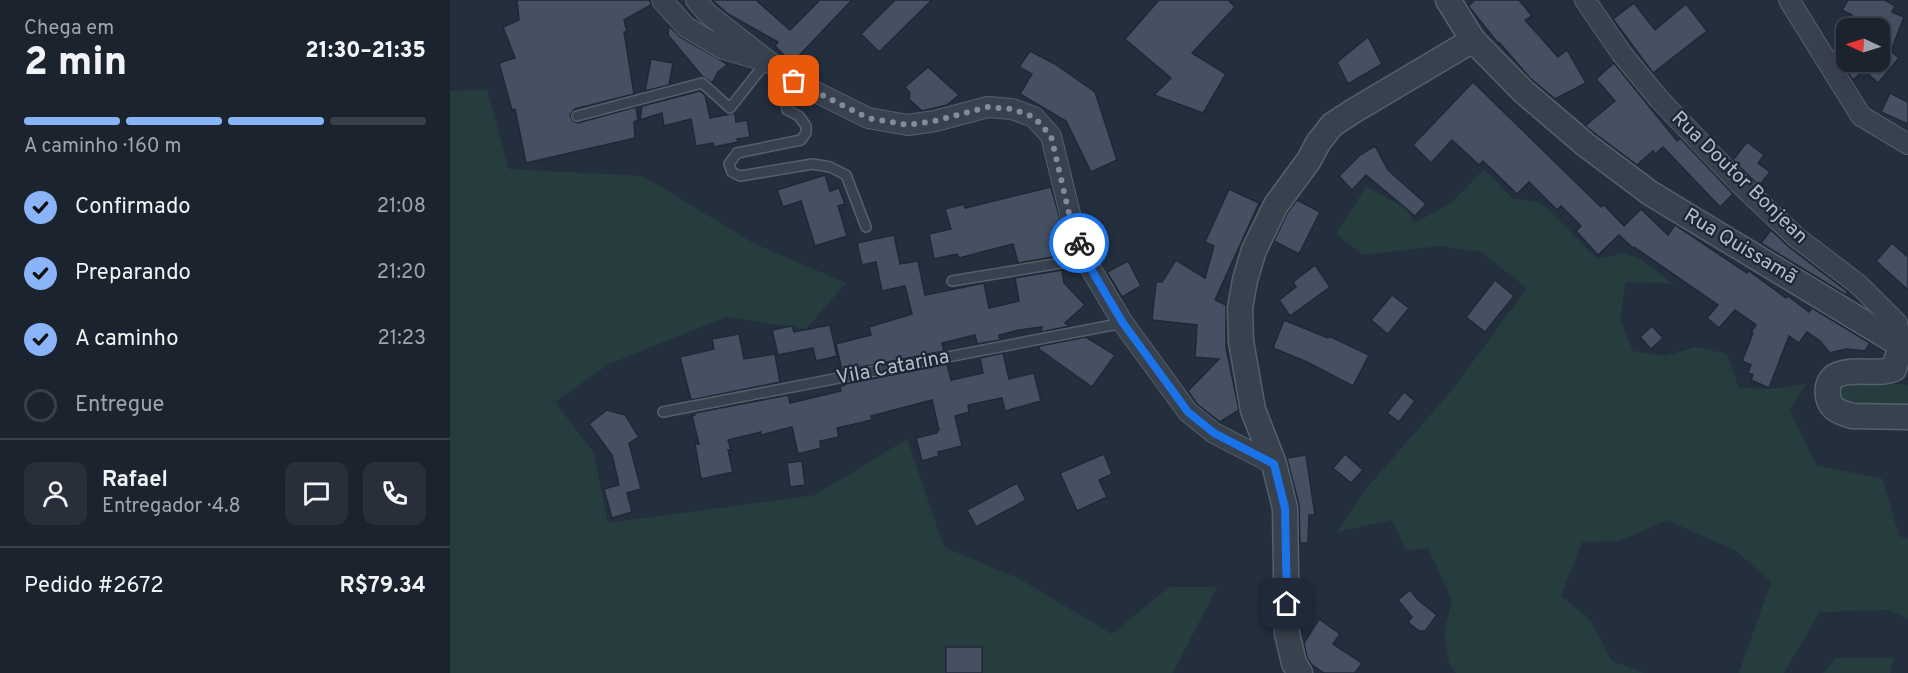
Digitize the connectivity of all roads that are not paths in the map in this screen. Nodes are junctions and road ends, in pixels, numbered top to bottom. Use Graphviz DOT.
graph roads {
  1 [pos="662,0"];
  2 [pos="696,0"];
  3 [pos="1448,0"];
  4 [pos="1585,0"];
  5 [pos="1789,0"];
  6 [pos="1473,40"];
  7 [pos="767,61"];
  8 [pos="794,81"];
  9 [pos="577,116"];
  10 [pos="1908,144"];
  11 [pos="866,227"];
  12 [pos="1085,259"];
  13 [pos="952,281"];
  14 [pos="1123,323"];
  15 [pos="1902,332"];
  16 [pos="663,412"];
  17 [pos="1908,417"];
  18 [pos="1274,464"];
  19 [pos="1300,673"];
  1 -- 7 [label="street"];
  2 -- 7 [label="street"];
  3 -- 6 [label="street, Rua Quissamã"];
  4 -- 15 [label="street, Rua Doutor Bonjean"];
  5 -- 10 [label="street"];
  6 -- 15 [label="street, Rua Quissamã"];
  6 -- 18 [label="street"];
  7 -- 8 [label="street"];
  7 -- 9 [label="lane"];
  8 -- 11 [label="lane"];
  8 -- 12 [label="street"];
  12 -- 13 [label="lane"];
  12 -- 14 [label="street"];
  14 -- 16 [label="lane, Vila Catarina"];
  14 -- 18 [label="street"];
  15 -- 17 [label="street"];
  18 -- 19 [label="street"];
}
